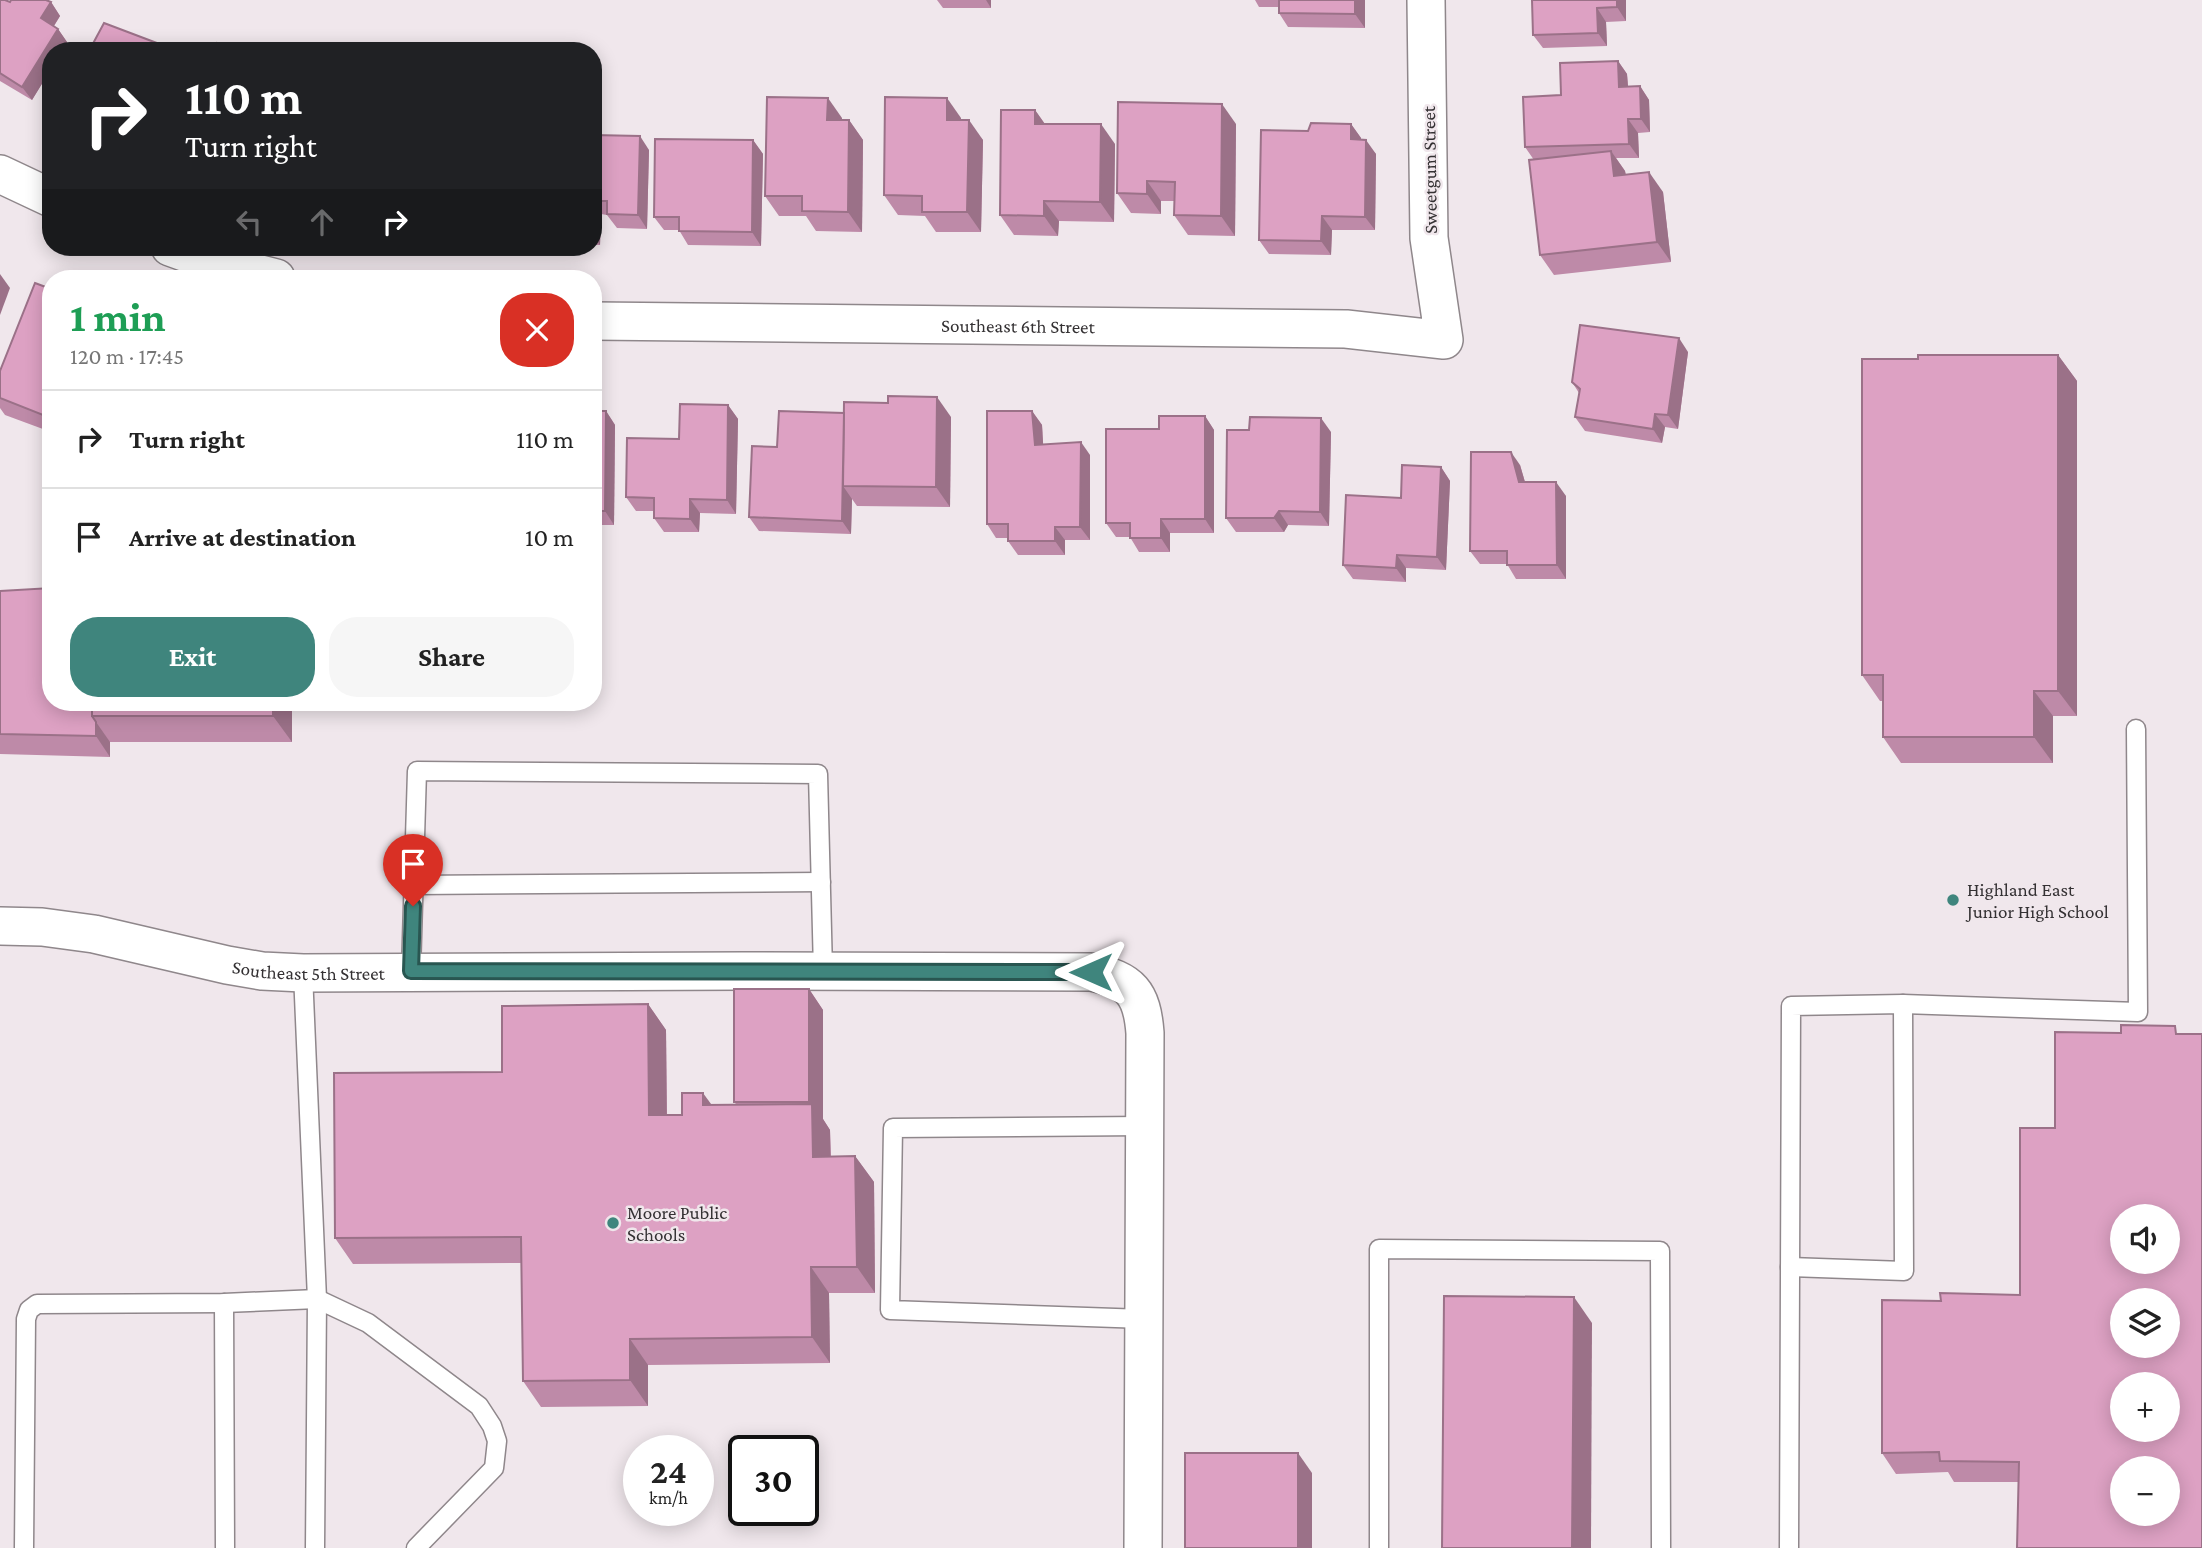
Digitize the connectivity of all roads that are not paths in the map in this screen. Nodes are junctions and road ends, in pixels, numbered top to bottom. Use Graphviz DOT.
graph roads {
  1 [pos="1426,0"];
  2 [pos="0,174"];
  3 [pos="42,194"];
  4 [pos="195,256"];
  5 [pos="245,270"];
  6 [pos="602,321"];
  7 [pos="1444,340"];
  8 [pos="2136,729"];
  9 [pos="821,882"];
  10 [pos="414,885"];
  11 [pos="0,926"];
  12 [pos="411,971"];
  13 [pos="823,971"];
  14 [pos="303,973"];
  15 [pos="1903,1004"];
  16 [pos="1145,1126"];
  17 [pos="1790,1267"];
  18 [pos="317,1299"];
  19 [pos="224,1303"];
  20 [pos="1144,1319"];
  21 [pos="24,1548"];
  22 [pos="225,1548"];
  23 [pos="315,1548"];
  24 [pos="416,1548"];
  25 [pos="1143,1548"];
  26 [pos="1379,1548"];
  27 [pos="1661,1548"];
  28 [pos="1789,1548"];
  1 -- 7 [label="street, Sweetgum Street"];
  2 -- 3 [label="street"];
  4 -- 5 [label="street"];
  6 -- 7 [label="street, Southeast 6th Street"];
  8 -- 15 [label="lane"];
  9 -- 10 [label="lane"];
  9 -- 10 [label="lane"];
  9 -- 13 [label="lane"];
  10 -- 12 [label="lane"];
  11 -- 14 [label="street, Southeast 5th Street"];
  12 -- 13 [label="street, Southeast 5th Street"];
  12 -- 14 [label="street, Southeast 5th Street"];
  13 -- 16 [label="street, Southeast 5th Street"];
  14 -- 18 [label="lane"];
  15 -- 17 [label="lane"];
  15 -- 17 [label="lane"];
  16 -- 20 [label="street"];
  16 -- 20 [label="lane"];
  17 -- 28 [label="lane"];
  18 -- 19 [label="lane"];
  18 -- 23 [label="lane"];
  18 -- 24 [label="lane"];
  19 -- 21 [label="lane"];
  19 -- 22 [label="lane"];
  20 -- 25 [label="street"];
  26 -- 27 [label="lane"];
}
